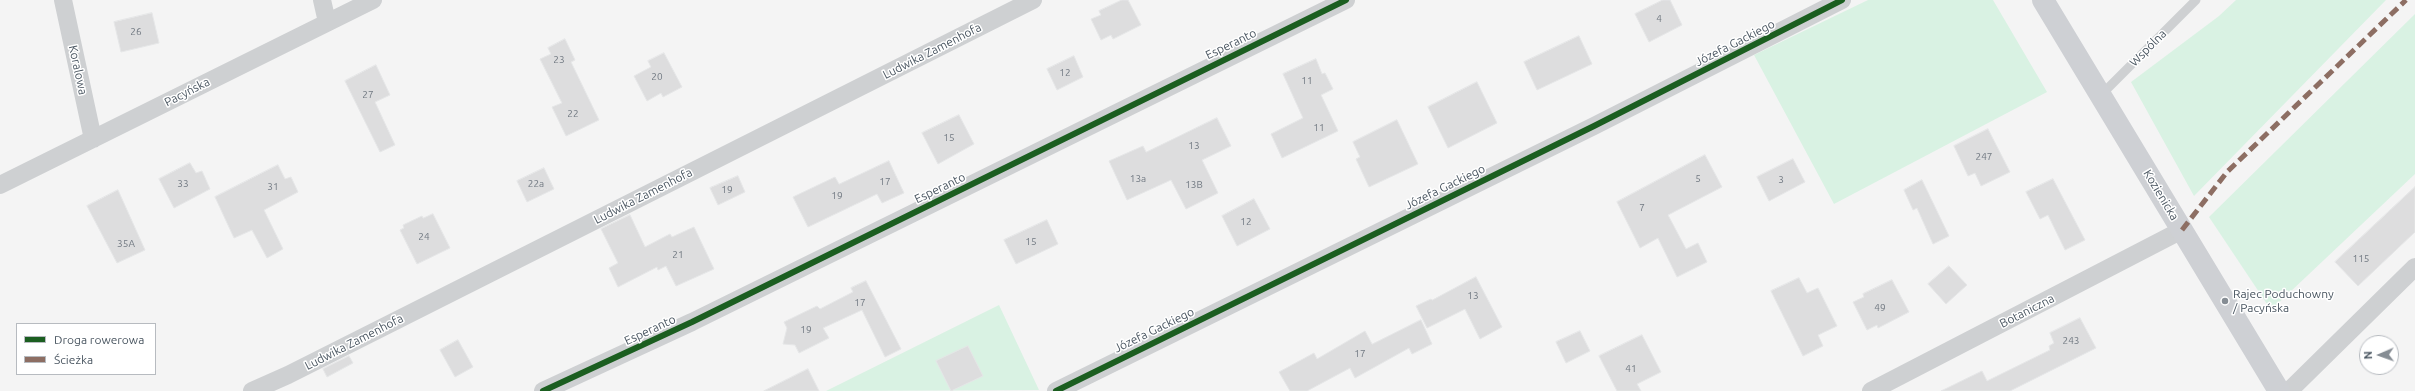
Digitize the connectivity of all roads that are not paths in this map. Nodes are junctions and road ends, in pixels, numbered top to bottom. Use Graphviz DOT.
graph roads {
  1 [pos="64,0"];
  2 [pos="322,0"];
  3 [pos="373,0"];
  4 [pos="1033,0"];
  5 [pos="1346,0"];
  6 [pos="1842,0"];
  7 [pos="2043,0"];
  8 [pos="2196,0"];
  9 [pos="327,22"];
  10 [pos="2100,95"];
  11 [pos="93,139"];
  12 [pos="0,184"];
  13 [pos="2182,230"];
  14 [pos="2415,267"];
  15 [pos="1893,386"];
  16 [pos="252,391"];
  17 [pos="543,391"];
  18 [pos="1056,391"];
  19 [pos="1871,391"];
  20 [pos="2279,391"];
  21 [pos="2289,391"];
  1 -- 11 [label="street, Koralowa"];
  2 -- 9 [label="street"];
  3 -- 9 [label="street, Pacyńska"];
  4 -- 16 [label="street, Ludwika Zamenhofa"];
  5 -- 17 [label="street, Esperanto"];
  6 -- 18 [label="street, Józefa Gackiego"];
  7 -- 10 [label="main road, Kozienicka"];
  8 -- 10 [label="lane, Wspólna"];
  9 -- 11 [label="street, Pacyńska"];
  10 -- 13 [label="main road, Kozienicka"];
  11 -- 12 [label="street, Pacyńska"];
  13 -- 15 [label="street, Botaniczna"];
  13 -- 20 [label="main road, Kozienicka"];
  14 -- 21 [label="street"];
  15 -- 19 [label="street, Botaniczna"];
}
